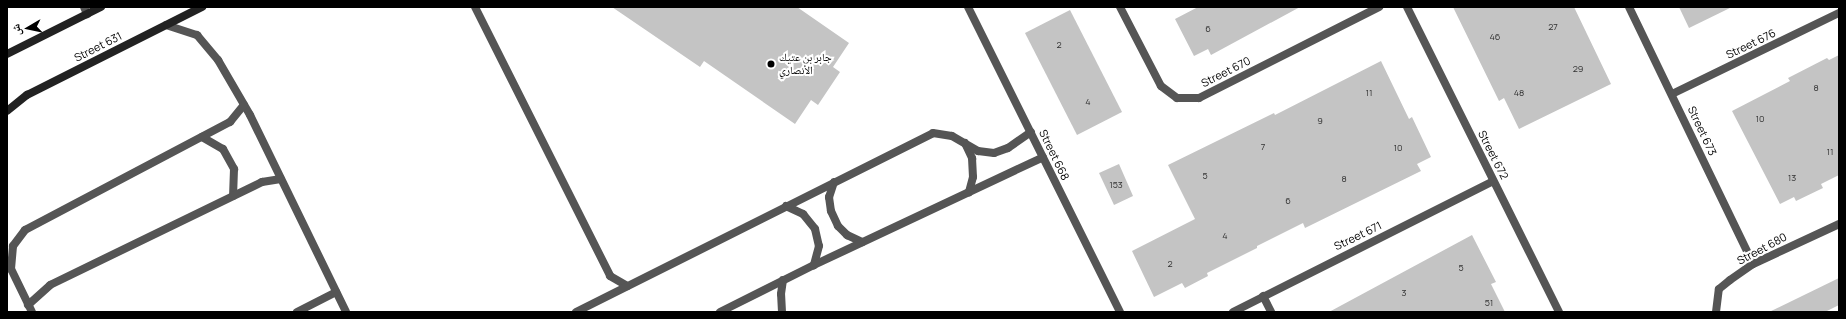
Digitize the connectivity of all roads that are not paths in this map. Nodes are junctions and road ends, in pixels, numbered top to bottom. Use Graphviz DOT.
graph roads {
  1 [pos="100,7"];
  2 [pos="202,7"];
  3 [pos="475,7"];
  4 [pos="968,7"];
  5 [pos="1120,7"];
  6 [pos="1379,7"];
  7 [pos="1407,7"];
  8 [pos="1629,7"];
  9 [pos="85,10"];
  10 [pos="1839,14"];
  11 [pos="166,25"];
  12 [pos="7,54"];
  13 [pos="1672,94"];
  14 [pos="244,105"];
  15 [pos="7,111"];
  16 [pos="1031,132"];
  17 [pos="202,137"];
  18 [pos="965,143"];
  19 [pos="1043,157"];
  20 [pos="282,179"];
  21 [pos="1494,181"];
  22 [pos="834,182"];
  23 [pos="969,192"];
  24 [pos="233,196"];
  25 [pos="786,206"];
  26 [pos="1839,224"];
  27 [pos="862,242"];
  28 [pos="1753,264"];
  29 [pos="814,265"];
  30 [pos="783,280"];
  31 [pos="627,286"];
  32 [pos="336,292"];
  33 [pos="1263,296"];
  34 [pos="30,309"];
  35 [pos="298,312"];
  36 [pos="346,312"];
  37 [pos="576,312"];
  38 [pos="720,312"];
  39 [pos="782,312"];
  40 [pos="1120,312"];
  41 [pos="1233,312"];
  42 [pos="1271,312"];
  43 [pos="1559,312"];
  44 [pos="1716,312"];
  1 -- 9 [label="main road"];
  2 -- 11 [label="main road, Street 631"];
  3 -- 31 [label="street"];
  4 -- 16 [label="street, Street 668"];
  5 -- 6 [label="street, Street 670"];
  7 -- 21 [label="street, Street 672"];
  8 -- 13 [label="street, Street 673"];
  9 -- 12 [label="main road"];
  10 -- 13 [label="street, Street 676"];
  11 -- 14 [label="street"];
  11 -- 15 [label="main road, Street 631"];
  13 -- 28 [label="street, Street 673"];
  14 -- 17 [label="street"];
  14 -- 20 [label="street"];
  16 -- 18 [label="street"];
  16 -- 19 [label="street, Street 668"];
  17 -- 24 [label="street"];
  17 -- 34 [label="street"];
  18 -- 22 [label="street"];
  18 -- 23 [label="street"];
  19 -- 23 [label="street"];
  19 -- 40 [label="street, Street 668"];
  20 -- 24 [label="street"];
  20 -- 32 [label="street"];
  21 -- 33 [label="street, Street 671"];
  21 -- 43 [label="street, Street 672"];
  22 -- 25 [label="street"];
  22 -- 27 [label="street"];
  23 -- 27 [label="street"];
  24 -- 34 [label="street"];
  25 -- 29 [label="street"];
  25 -- 31 [label="street"];
  26 -- 28 [label="street, Street 680"];
  27 -- 29 [label="street"];
  28 -- 44 [label="street, Street 680"];
  29 -- 30 [label="street"];
  30 -- 38 [label="street"];
  30 -- 39 [label="street"];
  31 -- 37 [label="street"];
  32 -- 35 [label="street"];
  32 -- 36 [label="street"];
  33 -- 41 [label="street, Street 671"];
  33 -- 42 [label="street"];
}
